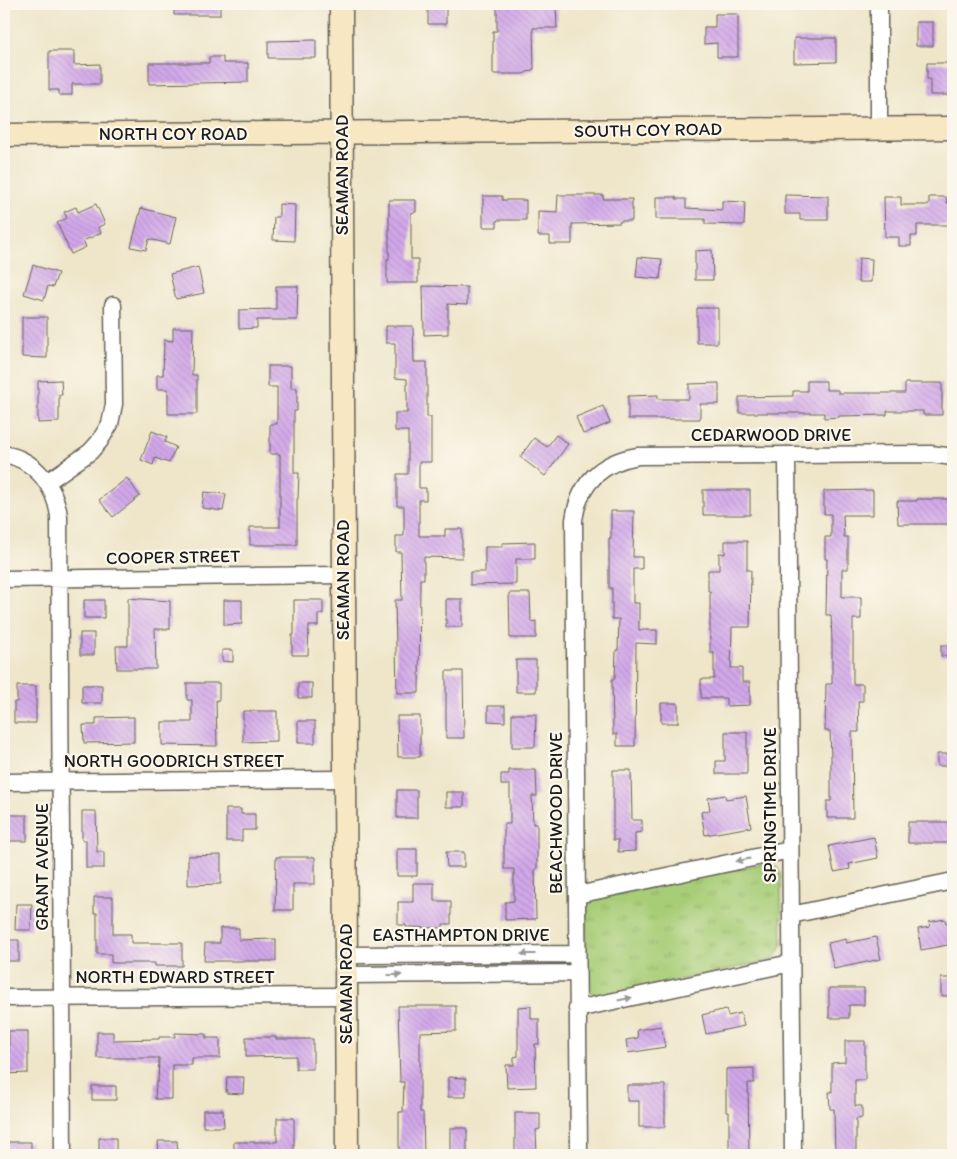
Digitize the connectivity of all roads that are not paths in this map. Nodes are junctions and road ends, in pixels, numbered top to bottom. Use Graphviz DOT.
graph roads {
  1 [pos="340,4"];
  2 [pos="879,4"];
  3 [pos="879,128"];
  4 [pos="953,128"];
  5 [pos="342,133"];
  6 [pos="4,135"];
  7 [pos="113,305"];
  8 [pos="4,454"];
  9 [pos="787,455"];
  10 [pos="953,457"];
  11 [pos="593,476"];
  12 [pos="47,482"];
  13 [pos="343,575"];
  14 [pos="60,578"];
  15 [pos="4,579"];
  16 [pos="345,779"];
  17 [pos="62,781"];
  18 [pos="4,782"];
  19 [pos="790,850"];
  20 [pos="953,881"];
  21 [pos="577,895"];
  22 [pos="791,915"];
  23 [pos="577,954"];
  24 [pos="791,963"];
  25 [pos="577,974"];
  26 [pos="346,975"];
  27 [pos="4,998"];
  28 [pos="63,998"];
  29 [pos="578,1009"];
  30 [pos="64,1155"];
  31 [pos="347,1155"];
  32 [pos="578,1155"];
  33 [pos="792,1155"];
  1 -- 5 [label="street, SEAMAN ROAD"];
  2 -- 3 [label="street"];
  3 -- 4 [label="street, SOUTH COY ROAD"];
  3 -- 5 [label="street, SOUTH COY ROAD"];
  5 -- 6 [label="street, NORTH COY ROAD"];
  5 -- 13 [label="street, SEAMAN ROAD"];
  7 -- 12 [label="street"];
  8 -- 12 [label="street"];
  9 -- 10 [label="street, CEDARWOOD DRIVE"];
  9 -- 11 [label="street, CEDARWOOD DRIVE"];
  9 -- 19 [label="street, SPRINGTIME DRIVE"];
  11 -- 21 [label="street, BEACHWOOD DRIVE"];
  12 -- 14 [label="street, GRANT AVENUE"];
  13 -- 14 [label="street, COOPER STREET"];
  13 -- 16 [label="street, SEAMAN ROAD"];
  14 -- 15 [label="street, COOPER STREET"];
  14 -- 17 [label="street, GRANT AVENUE"];
  16 -- 17 [label="street, NORTH GOODRICH STREET"];
  16 -- 26 [label="street, SEAMAN ROAD"];
  17 -- 18 [label="street, NORTH GOODRICH STREET"];
  17 -- 28 [label="street, GRANT AVENUE"];
  19 -- 21 [label="street, one-way"];
  19 -- 22 [label="street, SPRINGTIME DRIVE"];
  20 -- 22 [label="street"];
  21 -- 23 [label="street, BEACHWOOD DRIVE"];
  22 -- 24 [label="street, SPRINGTIME DRIVE"];
  23 -- 25 [label="street, BEACHWOOD DRIVE"];
  23 -- 26 [label="street, EASTHAMPTON DRIVE, one-way"];
  29 -- 24 [label="street, one-way"];
  24 -- 33 [label="street, SPRINGTIME DRIVE"];
  26 -- 25 [label="street, one-way"];
  25 -- 29 [label="street, BEACHWOOD DRIVE"];
  26 -- 28 [label="street, NORTH EDWARD STREET"];
  26 -- 31 [label="street, SEAMAN ROAD"];
  27 -- 28 [label="street, NORTH EDWARD STREET"];
  28 -- 30 [label="street, GRANT AVENUE"];
  29 -- 32 [label="street, BEACHWOOD DRIVE"];
}
